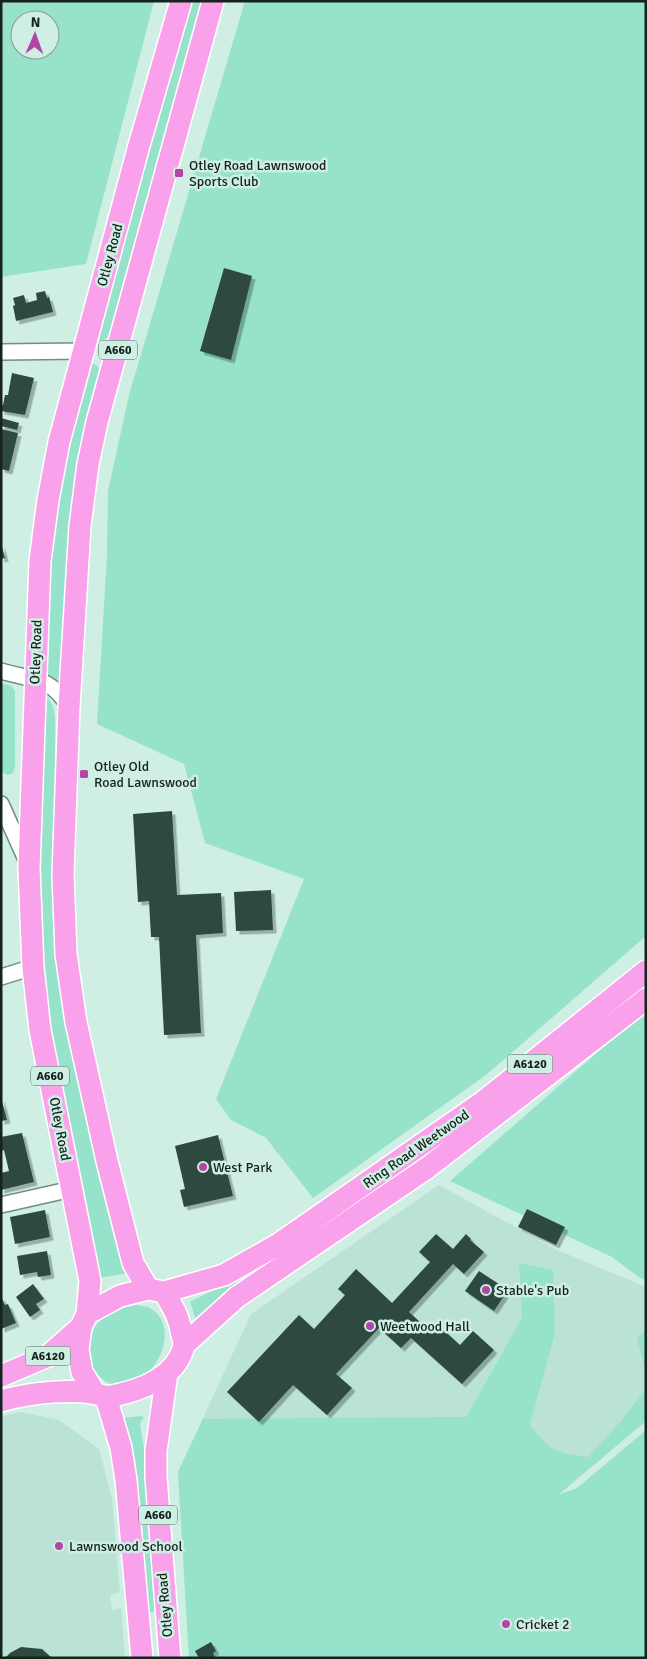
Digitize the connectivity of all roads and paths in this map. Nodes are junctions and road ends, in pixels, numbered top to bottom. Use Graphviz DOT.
graph roads {
  1 [pos="180,1"];
  2 [pos="213,1"];
  3 [pos="84,351"];
  4 [pos="1,352"];
  5 [pos="115,359"];
  6 [pos="5,674"];
  7 [pos="35,678"];
  8 [pos="69,707"];
  9 [pos="1,804"];
  10 [pos="29,868"];
  11 [pos="33,968"];
  12 [pos="646,971"];
  13 [pos="1,977"];
  14 [pos="646,999"];
  15 [pos="72,1189"];
  16 [pos="1,1205"];
  17 [pos="156,1290"];
  18 [pos="84,1321"];
  19 [pos="184,1345"];
  20 [pos="167,1373"];
  21 [pos="1,1376"];
  22 [pos="101,1395"];
  23 [pos="1,1401"];
  24 [pos="142,1658"];
  25 [pos="170,1658"];
  1 -- 3 [label="highway, Otley Road / A660"];
  2 -- 5 [label="highway, A660"];
  3 -- 4 [label="street"];
  3 -- 5 [label="highway"];
  3 -- 7 [label="highway, Otley Road / A660"];
  5 -- 8 [label="highway, A660"];
  6 -- 7 [label="street"];
  7 -- 8 [label="street"];
  7 -- 10 [label="highway, Otley Road / A660"];
  8 -- 17 [label="highway, A660"];
  9 -- 10 [label="street"];
  10 -- 11 [label="highway, Otley Road / A660"];
  11 -- 13 [label="street"];
  11 -- 15 [label="highway, Otley Road / A660"];
  12 -- 17 [label="highway, Ring Road Weetwood / A6120"];
  14 -- 19 [label="highway, Ring Road Weetwood / A6120"];
  15 -- 16 [label="street"];
  15 -- 18 [label="highway, Otley Road / A660"];
  17 -- 18 [label="highway, A6120"];
  17 -- 19 [label="highway"];
  18 -- 21 [label="highway, A6120"];
  18 -- 22 [label="highway, A6120"];
  19 -- 20 [label="highway, A6120"];
  20 -- 22 [label="highway, A6120"];
  20 -- 25 [label="highway, Otley Road / A660"];
  22 -- 23 [label="highway, A6120"];
  22 -- 24 [label="highway, Otley Road / A660"];
}
